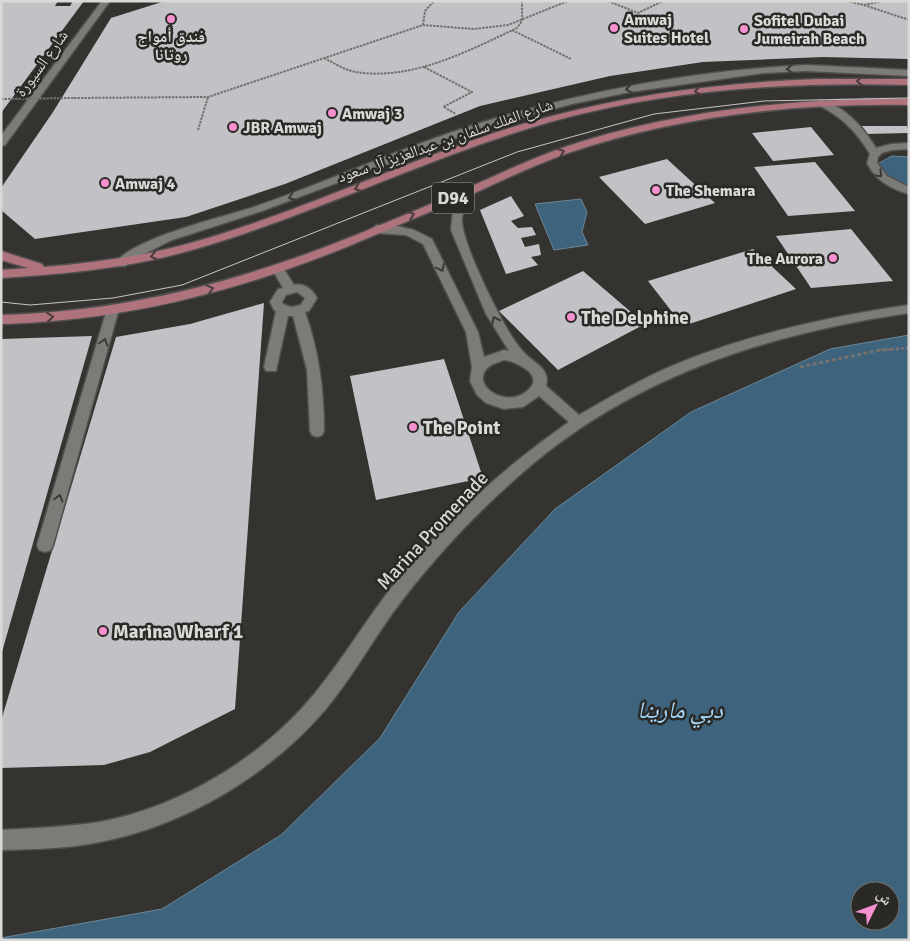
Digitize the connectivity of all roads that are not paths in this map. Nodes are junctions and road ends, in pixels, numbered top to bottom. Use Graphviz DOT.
graph roads {
  1 [pos="106,1"];
  2 [pos="909,72"];
  3 [pos="909,82"];
  4 [pos="909,102"];
  5 [pos="821,103"];
  6 [pos="1,142"];
  7 [pos="909,146"];
  8 [pos="874,153"];
  9 [pos="470,191"];
  10 [pos="909,191"];
  11 [pos="377,229"];
  12 [pos="1,255"];
  13 [pos="121,263"];
  14 [pos="278,268"];
  15 [pos="57,270"];
  16 [pos="1,274"];
  17 [pos="290,289"];
  18 [pos="113,309"];
  19 [pos="909,309"];
  20 [pos="283,310"];
  21 [pos="298,311"];
  22 [pos="1,320"];
  23 [pos="16,320"];
  24 [pos="1,325"];
  25 [pos="524,359"];
  26 [pos="271,367"];
  27 [pos="479,367"];
  28 [pos="538,387"];
  29 [pos="579,422"];
  30 [pos="317,431"];
  31 [pos="45,545"];
  32 [pos="1,840"];
  1 -- 6 [label="street, شارع السيورة"];
  2 -- 13 [label="street, one-way"];
  3 -- 13 [label="main road, شارع الملك سلمان بن عبدالعزيز آل سعود / D94, one-way"];
  4 -- 5 [label="main road, D94"];
  5 -- 8 [label="street"];
  9 -- 5 [label="main road, D94, one-way"];
  7 -- 8 [label="street"];
  8 -- 10 [label="street, one-way"];
  11 -- 9 [label="main road, D94, one-way"];
  25 -- 9 [label="street, one-way"];
  11 -- 14 [label="main road, D94"];
  11 -- 27 [label="street, one-way"];
  12 -- 15 [label="main road"];
  13 -- 15 [label="main road, شارع الملك سلمان بن عبدالعزيز آل سعود / D94"];
  14 -- 17 [label="street"];
  18 -- 14 [label="main road, D94, one-way"];
  15 -- 16 [label="main road, شارع الملك سلمان بن عبدالعزيز آل سعود / D94"];
  17 -- 20 [label="street"];
  17 -- 21 [label="street"];
  23 -- 18 [label="main road, D94, one-way"];
  31 -- 18 [label="street, one-way"];
  19 -- 29 [label="street, Marina Promenade"];
  20 -- 21 [label="street"];
  20 -- 26 [label="street"];
  21 -- 30 [label="street"];
  22 -- 23 [label="main road, D94"];
  23 -- 24 [label="main road"];
  25 -- 27 [label="street"];
  25 -- 28 [label="street"];
  27 -- 28 [label="street"];
  28 -- 29 [label="street"];
  29 -- 32 [label="street, Marina Promenade"];
}
